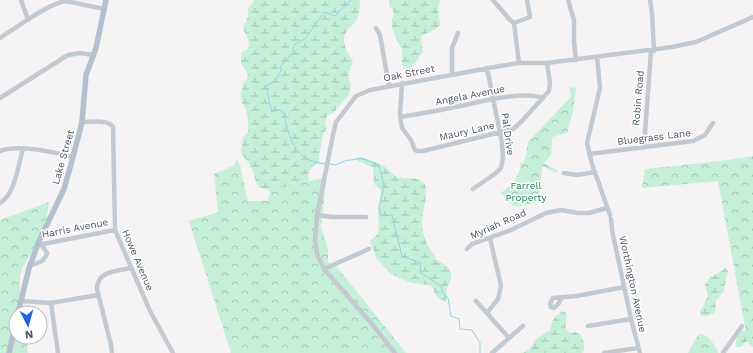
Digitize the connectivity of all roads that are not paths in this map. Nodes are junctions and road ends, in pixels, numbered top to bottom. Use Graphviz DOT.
graph roads {
  1 [pos="21,0"];
  2 [pos="106,0"];
  3 [pos="493,0"];
  4 [pos="527,0"];
  5 [pos="568,0"];
  6 [pos="650,0"];
  7 [pos="104,9"];
  8 [pos="753,17"];
  9 [pos="28,20"];
  10 [pos="514,23"];
  11 [pos="376,28"];
  12 [pos="458,33"];
  13 [pos="0,38"];
  14 [pos="652,51"];
  15 [pos="93,55"];
  16 [pos="597,57"];
  17 [pos="576,60"];
  18 [pos="519,63"];
  19 [pos="547,63"];
  20 [pos="487,68"];
  21 [pos="452,74"];
  22 [pos="402,83"];
  23 [pos="389,86"];
  24 [pos="0,98"];
  25 [pos="543,98"];
  26 [pos="493,99"];
  27 [pos="400,117"];
  28 [pos="82,122"];
  29 [pos="713,123"];
  30 [pos="500,133"];
  31 [pos="644,147"];
  32 [pos="22,149"];
  33 [pos="0,151"];
  34 [pos="589,154"];
  35 [pos="73,156"];
  36 [pos="595,172"];
  37 [pos="564,173"];
  38 [pos="473,189"];
  39 [pos="0,203"];
  40 [pos="608,208"];
  41 [pos="317,214"];
  42 [pos="366,217"];
  43 [pos="115,230"];
  44 [pos="490,238"];
  45 [pos="39,244"];
  46 [pos="369,249"];
  47 [pos="467,249"];
  48 [pos="30,266"];
  49 [pos="131,268"];
  50 [pos="324,269"];
  51 [pos="624,287"];
  52 [pos="98,295"];
  53 [pos="562,297"];
  54 [pos="21,301"];
  55 [pos="476,301"];
  56 [pos="51,303"];
  57 [pos="20,305"];
  58 [pos="487,313"];
  59 [pos="631,319"];
  60 [pos="523,326"];
  61 [pos="588,326"];
  62 [pos="742,326"];
  63 [pos="509,338"];
  64 [pos="638,348"];
  65 [pos="58,353"];
  66 [pos="112,353"];
  67 [pos="173,353"];
  68 [pos="395,353"];
  69 [pos="492,353"];
  70 [pos="604,353"];
  71 [pos="640,353"];
  72 [pos="723,353"];
  1 -- 9 [label="street"];
  2 -- 7 [label="main road, Lake Street"];
  3 -- 10 [label="street"];
  4 -- 10 [label="street"];
  5 -- 17 [label="street"];
  6 -- 14 [label="street, Robin Road"];
  7 -- 9 [label="street"];
  7 -- 15 [label="main road, Lake Street"];
  8 -- 14 [label="street, Oak Street"];
  9 -- 13 [label="street"];
  10 -- 18 [label="street"];
  11 -- 23 [label="street"];
  12 -- 21 [label="street"];
  14 -- 16 [label="street, Oak Street"];
  14 -- 31 [label="street, Robin Road"];
  15 -- 24 [label="street"];
  15 -- 28 [label="main road, Lake Street"];
  16 -- 17 [label="street, Oak Street"];
  16 -- 34 [label="street, Worthington Avenue"];
  17 -- 19 [label="street, Oak Street"];
  18 -- 19 [label="street, Oak Street"];
  18 -- 20 [label="street, Oak Street"];
  19 -- 25 [label="street, Maury Lane"];
  20 -- 21 [label="street, Oak Street"];
  20 -- 26 [label="street, Pal Drive"];
  21 -- 22 [label="street, Oak Street"];
  22 -- 23 [label="street, Oak Street"];
  22 -- 27 [label="street, Maury Lane"];
  23 -- 41 [label="street, Oak Street"];
  25 -- 26 [label="street, Angela Avenue"];
  25 -- 30 [label="street, Maury Lane"];
  26 -- 27 [label="street, Angela Avenue"];
  26 -- 30 [label="street, Pal Drive"];
  27 -- 30 [label="street, Maury Lane"];
  28 -- 35 [label="main road, Lake Street"];
  28 -- 43 [label="street, Howe Avenue"];
  29 -- 31 [label="street, Bluegrass Lane"];
  30 -- 38 [label="street, Pal Drive"];
  31 -- 34 [label="street, Bluegrass Lane"];
  32 -- 33 [label="street"];
  32 -- 35 [label="street"];
  32 -- 39 [label="street"];
  34 -- 36 [label="street, Worthington Avenue"];
  35 -- 45 [label="main road, Lake Street"];
  36 -- 37 [label="street"];
  36 -- 40 [label="street, Worthington Avenue"];
  40 -- 44 [label="street, Myriah Road"];
  40 -- 51 [label="street, Worthington Avenue"];
  41 -- 42 [label="street"];
  41 -- 50 [label="street, Oak Street"];
  43 -- 45 [label="street, Harris Avenue"];
  43 -- 49 [label="street, Howe Avenue"];
  44 -- 47 [label="street, Myriah Road"];
  44 -- 58 [label="street"];
  45 -- 48 [label="main road, Lake Street"];
  45 -- 48 [label="street"];
  46 -- 50 [label="street"];
  48 -- 54 [label="main road, Lake Street"];
  49 -- 52 [label="street"];
  49 -- 67 [label="street, Howe Avenue"];
  50 -- 68 [label="street, Oak Street"];
  51 -- 53 [label="street"];
  51 -- 59 [label="street, Worthington Avenue"];
  52 -- 56 [label="street"];
  52 -- 66 [label="street"];
  54 -- 56 [label="street"];
  54 -- 57 [label="main road, Lake Street"];
  55 -- 58 [label="street"];
  56 -- 65 [label="street"];
  58 -- 63 [label="street"];
  59 -- 61 [label="street"];
  59 -- 64 [label="street, Worthington Avenue"];
  60 -- 63 [label="street"];
  62 -- 72 [label="street"];
  63 -- 69 [label="street"];
  64 -- 70 [label="street"];
  64 -- 71 [label="street, Worthington Avenue"];
}
